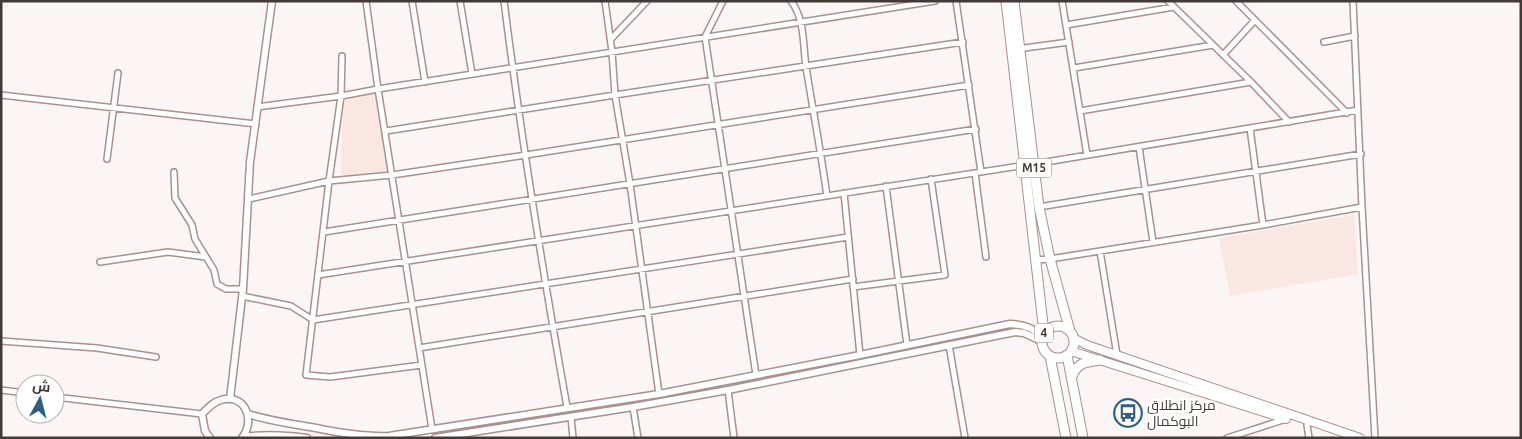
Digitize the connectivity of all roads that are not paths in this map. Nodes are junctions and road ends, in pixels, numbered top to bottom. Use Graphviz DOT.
graph roads {
  1 [pos="272,1"];
  2 [pos="366,1"];
  3 [pos="412,1"];
  4 [pos="460,1"];
  5 [pos="504,1"];
  6 [pos="605,1"];
  7 [pos="647,1"];
  8 [pos="723,1"];
  9 [pos="935,1"];
  10 [pos="956,1"];
  11 [pos="1006,1"];
  12 [pos="1014,1"];
  13 [pos="1062,1"];
  14 [pos="1168,1"];
  15 [pos="1236,1"];
  16 [pos="1353,1"];
  17 [pos="793,2"];
  18 [pos="1174,7"];
  19 [pos="1255,20"];
  20 [pos="801,21"];
  21 [pos="1066,26"];
  22 [pos="1355,36"];
  23 [pos="705,38"];
  24 [pos="611,39"];
  25 [pos="963,42"];
  26 [pos="1069,42"];
  27 [pos="1324,42"];
  28 [pos="1213,45"];
  29 [pos="1016,49"];
  30 [pos="612,52"];
  31 [pos="1223,55"];
  32 [pos="342,56"];
  33 [pos="806,66"];
  34 [pos="512,68"];
  35 [pos="1074,68"];
  36 [pos="118,73"];
  37 [pos="472,74"];
  38 [pos="712,80"];
  39 [pos="426,82"];
  40 [pos="1251,82"];
  41 [pos="969,85"];
  42 [pos="378,89"];
  43 [pos="615,94"];
  44 [pos="1,95"];
  45 [pos="341,96"];
  46 [pos="257,107"];
  47 [pos="113,108"];
  48 [pos="814,109"];
  49 [pos="519,110"];
  50 [pos="1358,110"];
  51 [pos="1080,111"];
  52 [pos="1347,112"];
  53 [pos="1289,122"];
  54 [pos="256,124"];
  55 [pos="718,125"];
  56 [pos="1250,128"];
  57 [pos="976,129"];
  58 [pos="386,131"];
  59 [pos="623,140"];
  60 [pos="1139,146"];
  61 [pos="821,153"];
  62 [pos="1361,154"];
  63 [pos="526,155"];
  64 [pos="1087,155"];
  65 [pos="107,159"];
  66 [pos="1030,164"];
  67 [pos="725,168"];
  68 [pos="1256,171"];
  69 [pos="174,172"];
  70 [pos="981,172"];
  71 [pos="975,173"];
  72 [pos="392,174"];
  73 [pos="931,179"];
  74 [pos="329,182"];
  75 [pos="630,184"];
  76 [pos="886,186"];
  77 [pos="1145,189"];
  78 [pos="844,193"];
  79 [pos="827,196"];
  80 [pos="249,199"];
  81 [pos="533,199"];
  82 [pos="1039,207"];
  83 [pos="1362,207"];
  84 [pos="731,210"];
  85 [pos="399,220"];
  86 [pos="636,225"];
  87 [pos="1264,225"];
  88 [pos="324,232"];
  89 [pos="848,236"];
  90 [pos="539,240"];
  91 [pos="1153,242"];
  92 [pos="1100,251"];
  93 [pos="738,254"];
  94 [pos="206,257"];
  95 [pos="986,257"];
  96 [pos="1050,259"];
  97 [pos="1037,260"];
  98 [pos="406,261"];
  99 [pos="100,262"];
  100 [pos="642,269"];
  101 [pos="318,275"];
  102 [pos="852,279"];
  103 [pos="898,281"];
  104 [pos="546,284"];
  105 [pos="853,287"];
  106 [pos="242,293"];
  107 [pos="744,296"];
  108 [pos="412,305"];
  109 [pos="648,312"];
  110 [pos="313,320"];
  111 [pos="553,327"];
  112 [pos="1071,335"];
  113 [pos="1043,337"];
  114 [pos="1,341"];
  115 [pos="908,345"];
  116 [pos="949,345"];
  117 [pos="419,348"];
  118 [pos="1069,353"];
  119 [pos="860,355"];
  120 [pos="1117,355"];
  121 [pos="1050,356"];
  122 [pos="156,357"];
  123 [pos="1126,358"];
  124 [pos="1100,360"];
  125 [pos="422,365"];
  126 [pos="1123,367"];
  127 [pos="756,375"];
  128 [pos="1072,376"];
  129 [pos="1,390"];
  130 [pos="728,390"];
  131 [pos="15,392"];
  132 [pos="659,394"];
  133 [pos="65,398"];
  134 [pos="230,399"];
  135 [pos="633,407"];
  136 [pos="567,408"];
  137 [pos="202,414"];
  138 [pos="248,414"];
  139 [pos="571,416"];
  140 [pos="1287,419"];
  141 [pos="1303,423"];
  142 [pos="432,430"];
  143 [pos="295,437"];
  144 [pos="210,438"];
  145 [pos="242,438"];
  146 [pos="307,438"];
  147 [pos="435,438"];
  148 [pos="573,438"];
  149 [pos="638,438"];
  150 [pos="734,438"];
  151 [pos="965,438"];
  152 [pos="1066,438"];
  153 [pos="1083,438"];
  154 [pos="1227,438"];
  155 [pos="1309,438"];
  156 [pos="1344,438"];
  157 [pos="1360,438"];
  158 [pos="1375,438"];
  1 -- 46 [label="street"];
  2 -- 42 [label="street"];
  3 -- 39 [label="street"];
  4 -- 37 [label="street"];
  5 -- 34 [label="street"];
  6 -- 24 [label="street"];
  7 -- 24 [label="street"];
  8 -- 23 [label="street"];
  9 -- 20 [label="street"];
  10 -- 25 [label="street"];
  11 -- 29 [label="highway, M15"];
  12 -- 29 [label="highway, M15"];
  13 -- 21 [label="street"];
  14 -- 18 [label="street"];
  15 -- 19 [label="street"];
  16 -- 22 [label="street"];
  17 -- 20 [label="street"];
  18 -- 21 [label="street"];
  18 -- 28 [label="street"];
  19 -- 31 [label="street"];
  19 -- 52 [label="street"];
  20 -- 23 [label="street"];
  20 -- 33 [label="street"];
  21 -- 26 [label="street"];
  22 -- 27 [label="street"];
  22 -- 50 [label="street"];
  23 -- 30 [label="street"];
  23 -- 38 [label="street"];
  24 -- 30 [label="street"];
  25 -- 33 [label="street"];
  25 -- 41 [label="street"];
  26 -- 29 [label="street"];
  26 -- 35 [label="street"];
  28 -- 31 [label="street"];
  28 -- 35 [label="street"];
  29 -- 66 [label="highway, M15"];
  30 -- 34 [label="street"];
  30 -- 43 [label="street"];
  31 -- 40 [label="street"];
  32 -- 45 [label="street"];
  33 -- 38 [label="street"];
  33 -- 48 [label="street"];
  34 -- 37 [label="street"];
  34 -- 49 [label="street"];
  35 -- 51 [label="street"];
  36 -- 47 [label="street"];
  37 -- 39 [label="street"];
  38 -- 43 [label="street"];
  38 -- 55 [label="street"];
  39 -- 42 [label="street"];
  40 -- 51 [label="street"];
  40 -- 53 [label="street"];
  41 -- 48 [label="street"];
  41 -- 57 [label="street"];
  42 -- 45 [label="street"];
  42 -- 58 [label="street"];
  43 -- 49 [label="street"];
  43 -- 59 [label="street"];
  44 -- 47 [label="street"];
  45 -- 46 [label="street"];
  45 -- 74 [label="street"];
  46 -- 54 [label="street"];
  47 -- 54 [label="street"];
  47 -- 65 [label="street"];
  48 -- 55 [label="street"];
  48 -- 61 [label="street"];
  49 -- 58 [label="street"];
  49 -- 63 [label="street"];
  50 -- 52 [label="street"];
  50 -- 62 [label="street"];
  51 -- 64 [label="street"];
  52 -- 53 [label="street"];
  53 -- 56 [label="street"];
  54 -- 80 [label="street"];
  55 -- 59 [label="street"];
  55 -- 67 [label="street"];
  56 -- 60 [label="street"];
  56 -- 68 [label="street"];
  57 -- 61 [label="street"];
  57 -- 70 [label="street"];
  58 -- 72 [label="street"];
  59 -- 63 [label="street"];
  59 -- 75 [label="street"];
  60 -- 64 [label="street"];
  60 -- 77 [label="street"];
  61 -- 67 [label="street"];
  61 -- 79 [label="street"];
  62 -- 68 [label="street"];
  62 -- 83 [label="street"];
  63 -- 72 [label="street"];
  63 -- 81 [label="street"];
  64 -- 66 [label="street"];
  66 -- 70 [label="street"];
  66 -- 82 [label="highway, M15"];
  66 -- 97 [label="highway, M15"];
  67 -- 75 [label="street"];
  67 -- 84 [label="street"];
  68 -- 77 [label="street"];
  68 -- 87 [label="street"];
  69 -- 94 [label="street"];
  70 -- 71 [label="street"];
  71 -- 73 [label="street"];
  71 -- 95 [label="street"];
  72 -- 74 [label="street"];
  72 -- 85 [label="street"];
  73 -- 76 [label="street"];
  73 -- 103 [label="street"];
  74 -- 80 [label="street"];
  74 -- 88 [label="street"];
  75 -- 81 [label="street"];
  75 -- 86 [label="street"];
  76 -- 78 [label="street"];
  76 -- 103 [label="street"];
  77 -- 82 [label="street"];
  77 -- 91 [label="street"];
  78 -- 79 [label="street"];
  78 -- 89 [label="street"];
  79 -- 84 [label="street"];
  80 -- 106 [label="street"];
  81 -- 85 [label="street"];
  81 -- 90 [label="street"];
  82 -- 96 [label="highway, M15"];
  83 -- 87 [label="street"];
  83 -- 158 [label="street"];
  84 -- 86 [label="street"];
  84 -- 93 [label="street"];
  85 -- 88 [label="street"];
  85 -- 98 [label="street"];
  86 -- 90 [label="street"];
  86 -- 100 [label="street"];
  87 -- 91 [label="street"];
  88 -- 101 [label="street"];
  89 -- 93 [label="street"];
  89 -- 102 [label="street"];
  90 -- 98 [label="street"];
  90 -- 104 [label="street"];
  91 -- 92 [label="street"];
  92 -- 96 [label="street"];
  92 -- 120 [label="street"];
  93 -- 100 [label="street"];
  93 -- 107 [label="street"];
  94 -- 99 [label="street"];
  94 -- 106 [label="street"];
  96 -- 97 [label="street"];
  96 -- 112 [label="highway, M15"];
  97 -- 113 [label="highway, M15"];
  98 -- 101 [label="street"];
  98 -- 108 [label="street"];
  100 -- 104 [label="street"];
  100 -- 109 [label="street"];
  101 -- 110 [label="street"];
  102 -- 105 [label="street"];
  102 -- 107 [label="street"];
  103 -- 105 [label="street"];
  103 -- 115 [label="street"];
  104 -- 108 [label="street"];
  104 -- 111 [label="street"];
  105 -- 119 [label="street"];
  106 -- 110 [label="street"];
  106 -- 134 [label="street"];
  107 -- 109 [label="street"];
  107 -- 127 [label="street"];
  108 -- 110 [label="street"];
  108 -- 117 [label="street"];
  109 -- 111 [label="street"];
  109 -- 132 [label="street"];
  110 -- 125 [label="street"];
  111 -- 117 [label="street"];
  111 -- 136 [label="street"];
  112 -- 113 [label="highway, 4"];
  112 -- 118 [label="highway, 4"];
  112 -- 120 [label="main road"];
  113 -- 115 [label="street"];
  113 -- 116 [label="street"];
  113 -- 121 [label="highway, 4"];
  114 -- 122 [label="street"];
  115 -- 119 [label="street"];
  116 -- 130 [label="street"];
  116 -- 151 [label="street"];
  117 -- 125 [label="street"];
  118 -- 121 [label="highway, 4"];
  118 -- 124 [label="main road"];
  118 -- 128 [label="highway, 4"];
  119 -- 127 [label="street"];
  120 -- 123 [label="main road"];
  121 -- 152 [label="highway, 4"];
  123 -- 126 [label="main road"];
  123 -- 141 [label="main road"];
  124 -- 126 [label="main road"];
  124 -- 128 [label="highway"];
  125 -- 142 [label="street"];
  126 -- 140 [label="main road"];
  127 -- 132 [label="street"];
  128 -- 153 [label="highway"];
  129 -- 131 [label="street"];
  130 -- 135 [label="street"];
  130 -- 150 [label="street"];
  132 -- 136 [label="street"];
  133 -- 137 [label="street"];
  134 -- 137 [label="street"];
  134 -- 138 [label="street"];
  135 -- 139 [label="street"];
  135 -- 149 [label="street"];
  136 -- 142 [label="street"];
  137 -- 144 [label="street"];
  138 -- 142 [label="street"];
  138 -- 145 [label="street"];
  139 -- 147 [label="street"];
  139 -- 148 [label="street"];
  140 -- 141 [label="main road"];
  140 -- 154 [label="street"];
  141 -- 155 [label="street"];
  141 -- 156 [label="main road"];
  141 -- 157 [label="main road"];
  143 -- 145 [label="street"];
  143 -- 146 [label="street"];
}
